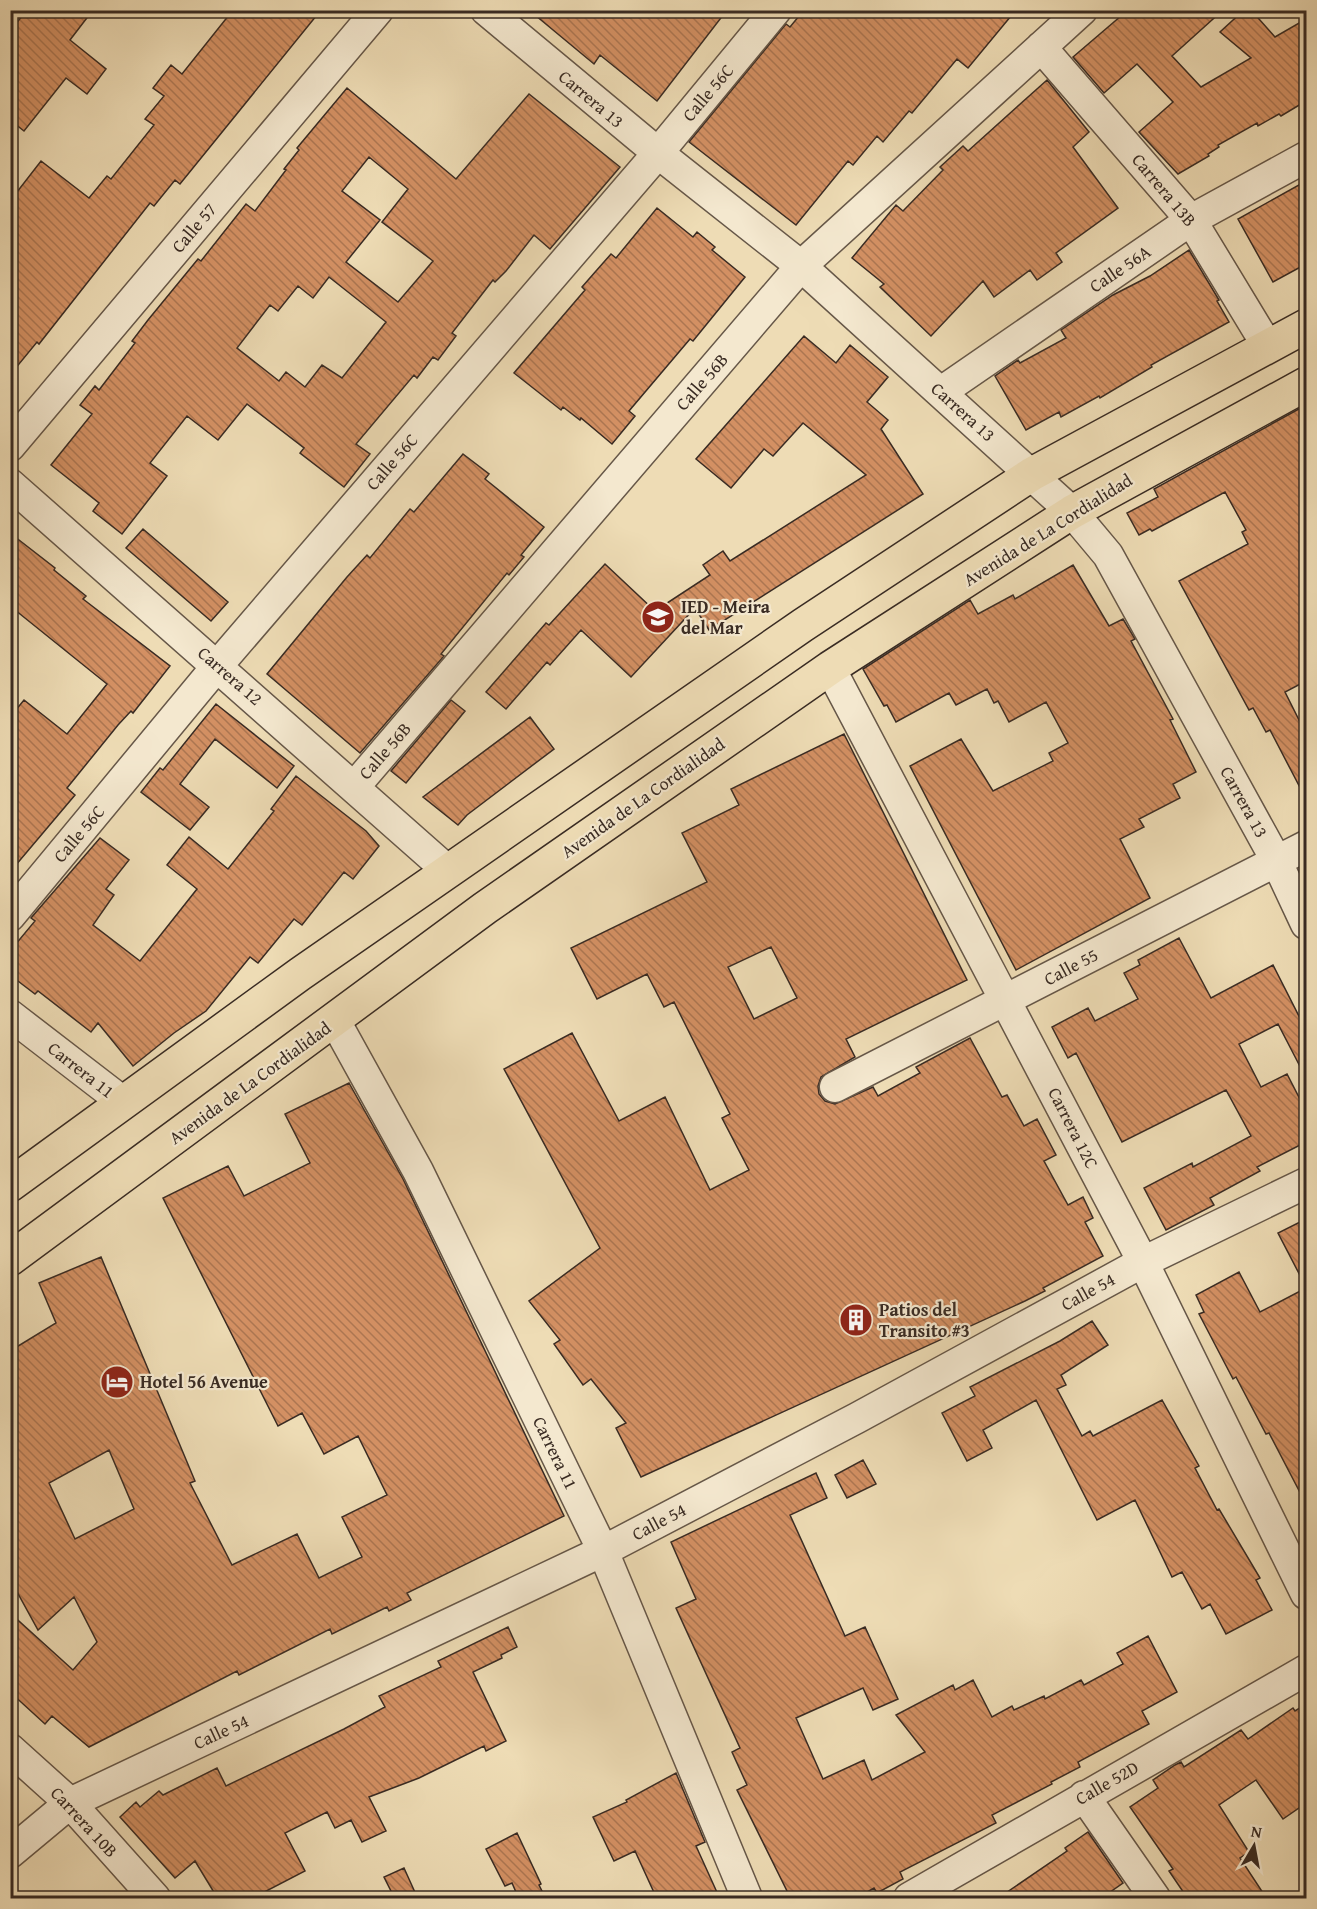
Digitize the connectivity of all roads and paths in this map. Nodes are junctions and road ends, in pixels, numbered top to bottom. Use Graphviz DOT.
graph roads {
  1 [pos="378,10"];
  2 [pos="486,10"];
  3 [pos="776,10"];
  4 [pos="1082,10"];
  5 [pos="1041,47"];
  6 [pos="658,153"];
  7 [pos="1306,157"];
  8 [pos="1191,220"];
  9 [pos="801,266"];
  10 [pos="1306,326"];
  11 [pos="1268,347"];
  12 [pos="1306,384"];
  13 [pos="941,392"];
  14 [pos="10,446"];
  15 [pos="1032,474"];
  16 [pos="10,484"];
  17 [pos="1072,512"];
  18 [pos="218,665"];
  19 [pos="830,668"];
  20 [pos="355,786"];
  21 [pos="1306,846"];
  22 [pos="1276,860"];
  23 [pos="447,870"];
  24 [pos="10,916"];
  25 [pos="1306,924"];
  26 [pos="1007,1001"];
  27 [pos="10,1015"];
  28 [pos="335,1021"];
  29 [pos="835,1087"];
  30 [pos="123,1102"];
  31 [pos="1306,1183"];
  32 [pos="10,1185"];
  33 [pos="10,1258"];
  34 [pos="1143,1262"];
  35 [pos="603,1551"];
  36 [pos="1306,1594"];
  37 [pos="1306,1670"];
  38 [pos="10,1749"];
  39 [pos="1084,1796"];
  40 [pos="70,1803"];
  41 [pos="10,1853"];
  42 [pos="154,1899"];
  43 [pos="747,1899"];
  44 [pos="909,1899"];
  45 [pos="1155,1899"];
  1 -- 14 [label="street, Calle 57"];
  2 -- 6 [label="street, Carrera 13"];
  3 -- 6 [label="street, Calle 56C"];
  4 -- 5 [label="street, Calle 56B"];
  5 -- 8 [label="street, Carrera 13B"];
  5 -- 9 [label="street, Calle 56B"];
  6 -- 9 [label="street, Carrera 13"];
  6 -- 18 [label="street, Calle 56C"];
  7 -- 8 [label="street, Calle 56A"];
  8 -- 11 [label="street, Carrera 13B"];
  8 -- 13 [label="street, Calle 56A"];
  9 -- 13 [label="street, Carrera 13"];
  9 -- 20 [label="street, Calle 56B"];
  10 -- 11 [label="main road"];
  11 -- 15 [label="main road"];
  12 -- 17 [label="main road, Avenida de La Cordialidad"];
  13 -- 15 [label="street, Carrera 13"];
  15 -- 17 [label="street, Carrera 13"];
  15 -- 23 [label="main road"];
  16 -- 18 [label="street, Carrera 12"];
  17 -- 19 [label="main road, Avenida de La Cordialidad"];
  17 -- 22 [label="street, Carrera 13"];
  18 -- 20 [label="street, Carrera 12"];
  18 -- 24 [label="street, Calle 56C"];
  19 -- 26 [label="street, Carrera 12C"];
  19 -- 28 [label="main road, Avenida de La Cordialidad"];
  20 -- 23 [label="street, Carrera 12"];
  21 -- 22 [label="street, Calle 55"];
  22 -- 25 [label="street, Carrera 13"];
  22 -- 26 [label="street, Calle 55"];
  23 -- 30 [label="main road"];
  26 -- 29 [label="street, Calle 55"];
  26 -- 34 [label="street, Carrera 12C"];
  27 -- 30 [label="street, Carrera 11"];
  28 -- 33 [label="main road, Avenida de La Cordialidad"];
  28 -- 35 [label="street, Carrera 11"];
  30 -- 32 [label="main road"];
  31 -- 34 [label="street, Calle 54"];
  34 -- 35 [label="street, Calle 54"];
  34 -- 36 [label="street, Carrera 12C"];
  35 -- 40 [label="street, Calle 54"];
  35 -- 43 [label="street, Carrera 11"];
  37 -- 39 [label="street, Calle 52D"];
  38 -- 40 [label="street, Carrera 10B"];
  39 -- 44 [label="street, Calle 52D"];
  39 -- 45 [label="street"];
  40 -- 41 [label="street, Calle 54"];
  40 -- 42 [label="street, Carrera 10B"];
}
